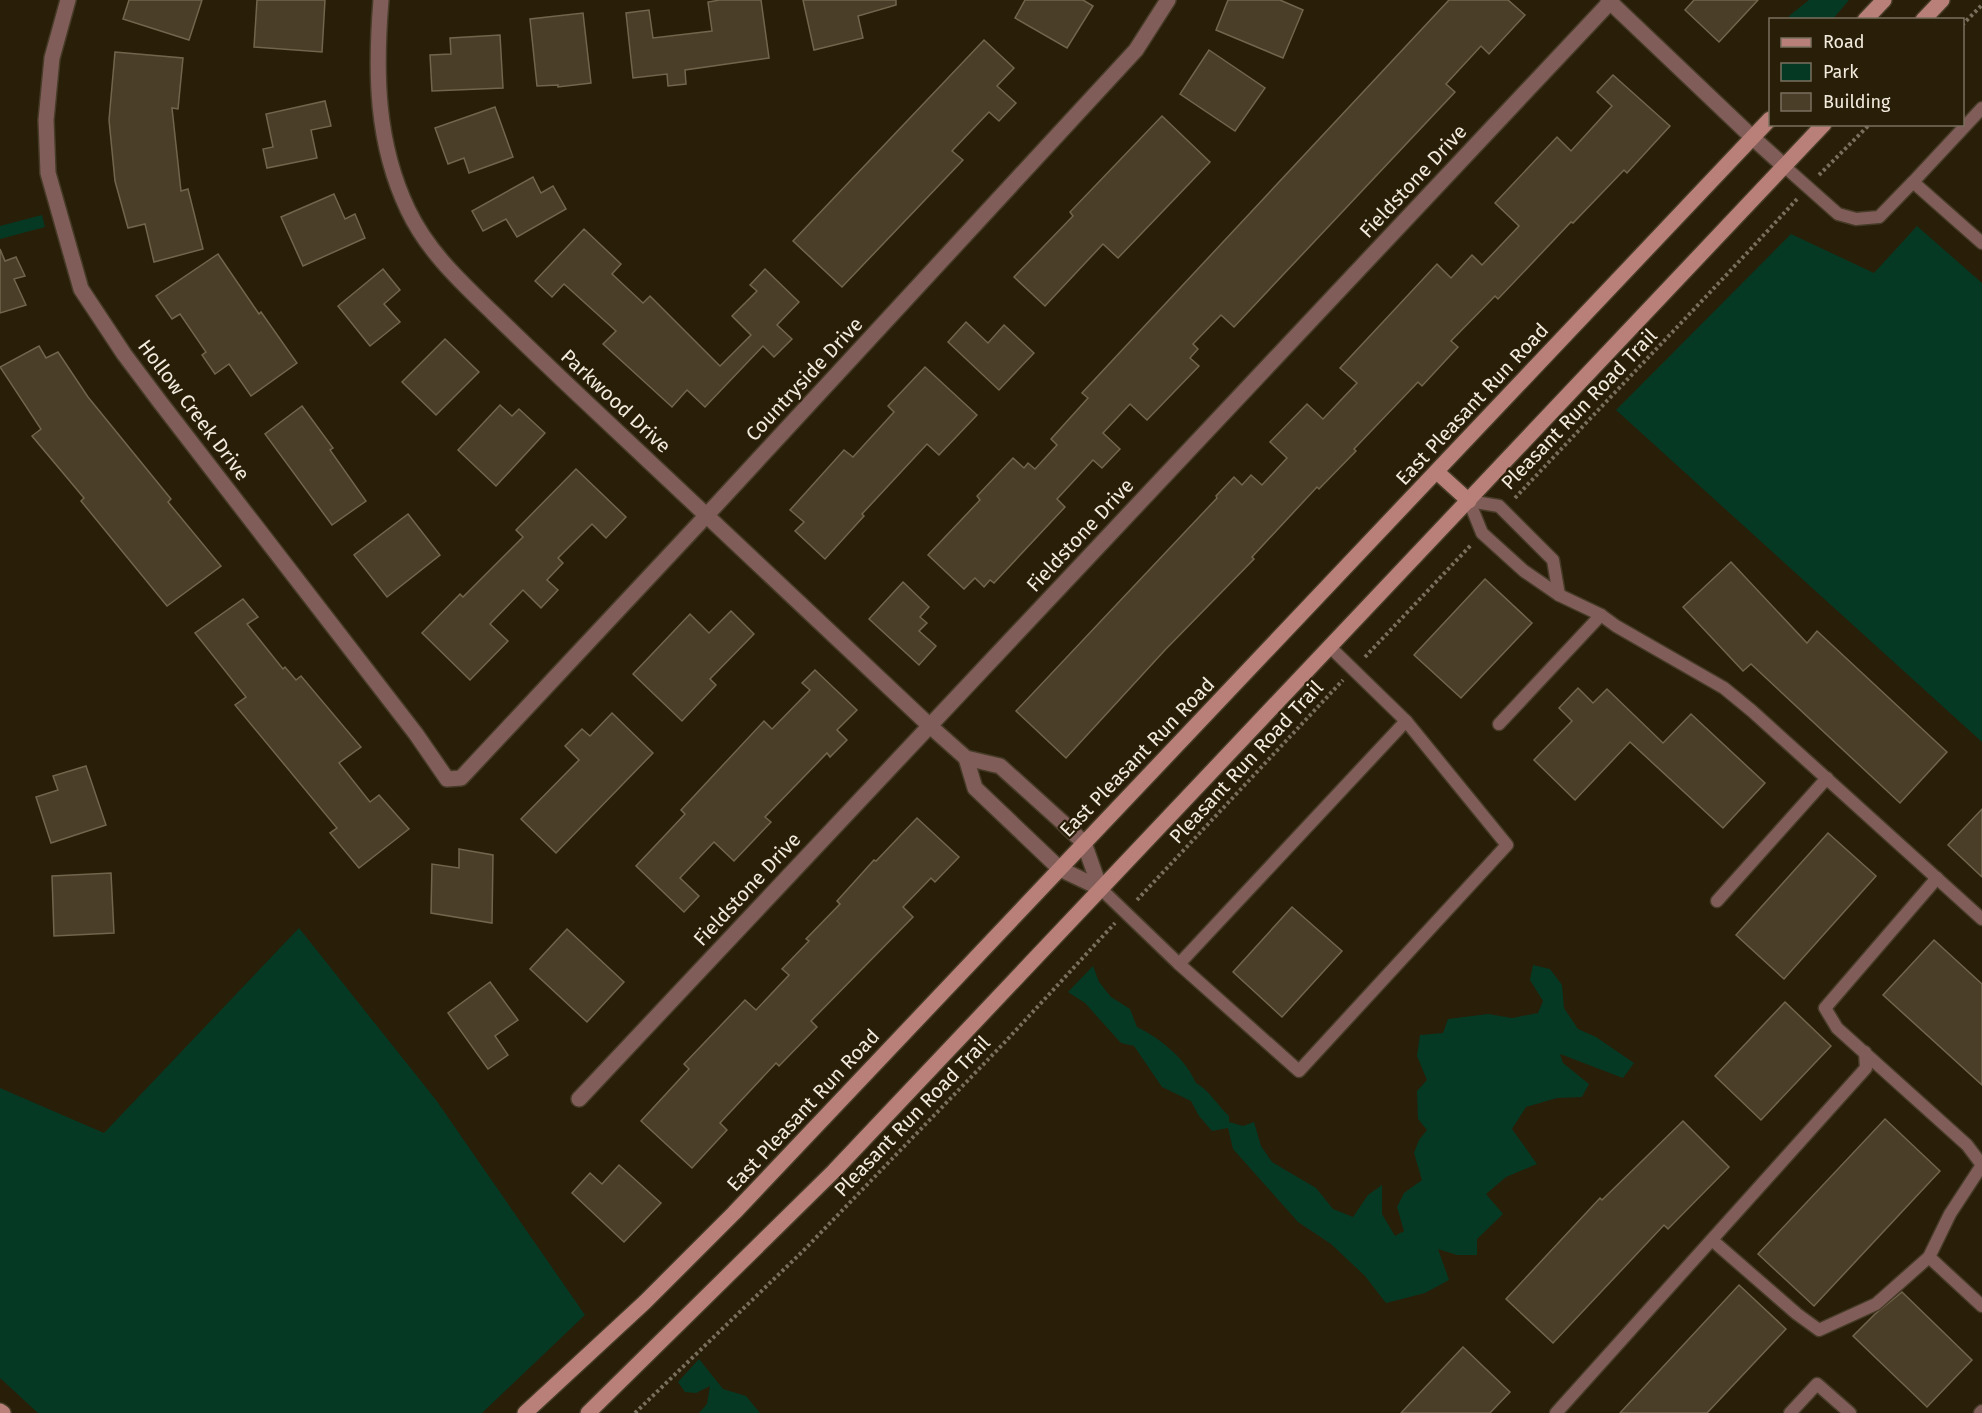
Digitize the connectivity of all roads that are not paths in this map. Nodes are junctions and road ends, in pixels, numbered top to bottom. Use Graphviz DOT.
graph roads {
  1 [pos="68,0"];
  2 [pos="381,0"];
  3 [pos="1168,0"];
  4 [pos="1884,0"];
  5 [pos="1942,0"];
  6 [pos="1610,1"];
  7 [pos="1867,18"];
  8 [pos="1925,18"];
  9 [pos="1982,108"];
  10 [pos="1769,121"];
  11 [pos="1822,126"];
  12 [pos="1753,138"];
  13 [pos="1784,166"];
  14 [pos="1913,182"];
  15 [pos="1982,243"];
  16 [pos="1437,472"];
  17 [pos="1469,501"];
  18 [pos="706,516"];
  19 [pos="1559,595"];
  20 [pos="1601,615"];
  21 [pos="1330,647"];
  22 [pos="1406,721"];
  23 [pos="1499,724"];
  24 [pos="930,726"];
  25 [pos="966,758"];
  26 [pos="461,778"];
  27 [pos="1827,778"];
  28 [pos="1084,843"];
  29 [pos="1060,869"];
  30 [pos="1937,878"];
  31 [pos="1100,888"];
  32 [pos="1717,901"];
  33 [pos="1982,919"];
  34 [pos="1179,964"];
  35 [pos="1865,1053"];
  36 [pos="579,1099"];
  37 [pos="1712,1240"];
  38 [pos="1929,1257"];
  39 [pos="1982,1306"];
  40 [pos="525,1413"];
  41 [pos="588,1413"];
  42 [pos="1556,1413"];
  43 [pos="1790,1413"];
  44 [pos="1850,1413"];
  1 -- 26 [label="street, Hollow Creek Drive"];
  2 -- 18 [label="street, Parkwood Drive"];
  3 -- 18 [label="street, Countryside Drive"];
  4 -- 7 [label="main road"];
  5 -- 8 [label="main road"];
  6 -- 12 [label="street"];
  6 -- 24 [label="street, Fieldstone Drive"];
  9 -- 14 [label="lane"];
  10 -- 12 [label="main road, East Pleasant Run Road"];
  11 -- 13 [label="main road"];
  12 -- 13 [label="street"];
  12 -- 16 [label="main road, East Pleasant Run Road"];
  13 -- 14 [label="lane"];
  13 -- 17 [label="main road"];
  14 -- 15 [label="lane"];
  16 -- 17 [label="main road"];
  16 -- 28 [label="main road, East Pleasant Run Road"];
  17 -- 19 [label="lane"];
  17 -- 19 [label="lane"];
  17 -- 21 [label="main road"];
  18 -- 24 [label="street, Parkwood Drive"];
  18 -- 26 [label="street, Countryside Drive"];
  19 -- 20 [label="lane"];
  20 -- 23 [label="lane"];
  20 -- 27 [label="lane"];
  21 -- 22 [label="lane"];
  21 -- 31 [label="main road"];
  22 -- 34 [label="lane"];
  22 -- 34 [label="lane"];
  24 -- 25 [label="street, Parkwood Drive"];
  24 -- 36 [label="street, Fieldstone Drive"];
  25 -- 28 [label="street, Parkwood Drive"];
  25 -- 29 [label="street"];
  27 -- 30 [label="lane"];
  27 -- 32 [label="lane"];
  28 -- 29 [label="main road, East Pleasant Run Road"];
  28 -- 31 [label="street, Parkwood Drive"];
  29 -- 31 [label="street"];
  29 -- 40 [label="main road, East Pleasant Run Road"];
  30 -- 33 [label="lane"];
  30 -- 35 [label="lane"];
  31 -- 34 [label="lane"];
  31 -- 41 [label="main road"];
  35 -- 37 [label="lane"];
  35 -- 38 [label="lane"];
  37 -- 38 [label="lane"];
  37 -- 42 [label="lane"];
  38 -- 39 [label="lane"];
  43 -- 44 [label="lane"];
}
